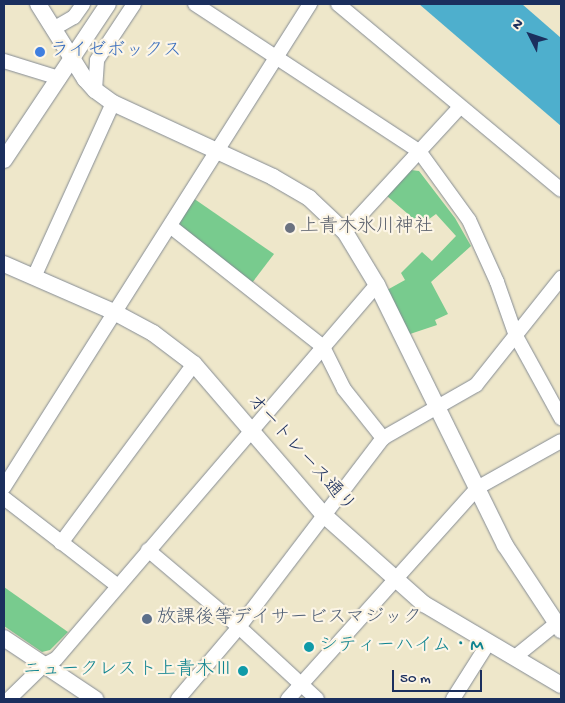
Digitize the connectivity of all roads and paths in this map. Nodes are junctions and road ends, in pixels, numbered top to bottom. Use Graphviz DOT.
graph roads {
  1 [pos="38,4"];
  2 [pos="83,4"];
  3 [pos="108,4"];
  4 [pos="134,4"];
  5 [pos="195,4"];
  6 [pos="310,4"];
  7 [pos="338,4"];
  8 [pos="54,29"];
  9 [pos="275,56"];
  10 [pos="72,59"];
  11 [pos="4,61"];
  12 [pos="58,78"];
  13 [pos="95,90"];
  14 [pos="113,102"];
  15 [pos="460,107"];
  16 [pos="419,151"];
  17 [pos="216,152"];
  18 [pos="4,160"];
  19 [pos="561,190"];
  20 [pos="170,226"];
  21 [pos="345,232"];
  22 [pos="4,264"];
  23 [pos="34,277"];
  24 [pos="561,278"];
  25 [pos="377,285"];
  26 [pos="114,312"];
  27 [pos="516,336"];
  28 [pos="323,347"];
  29 [pos="194,364"];
  30 [pos="438,409"];
  31 [pos="561,418"];
  32 [pos="252,430"];
  33 [pos="383,438"];
  34 [pos="561,441"];
  35 [pos="4,487"];
  36 [pos="477,488"];
  37 [pos="4,498"];
  38 [pos="324,515"];
  39 [pos="62,543"];
  40 [pos="148,550"];
  41 [pos="395,578"];
  42 [pos="118,586"];
  43 [pos="239,627"];
  44 [pos="559,627"];
  45 [pos="4,638"];
  46 [pos="489,642"];
  47 [pos="515,657"];
  48 [pos="44,665"];
  49 [pos="301,685"];
  50 [pos="561,685"];
  51 [pos="10,699"];
  52 [pos="94,699"];
  53 [pos="178,699"];
  54 [pos="288,699"];
  55 [pos="317,699"];
  56 [pos="453,699"];
  1 -- 8 [label="street"];
  2 -- 8 [label="street"];
  3 -- 10 [label="street"];
  4 -- 13 [label="street"];
  5 -- 9 [label="street"];
  6 -- 9 [label="street"];
  7 -- 15 [label="street"];
  8 -- 10 [label="street"];
  9 -- 16 [label="street"];
  9 -- 17 [label="street"];
  10 -- 12 [label="street"];
  10 -- 13 [label="street"];
  11 -- 12 [label="street"];
  12 -- 18 [label="street"];
  13 -- 14 [label="street"];
  14 -- 17 [label="street"];
  14 -- 23 [label="street"];
  15 -- 16 [label="street"];
  15 -- 19 [label="street"];
  16 -- 21 [label="street"];
  16 -- 27 [label="street"];
  17 -- 20 [label="street"];
  17 -- 21 [label="street"];
  20 -- 26 [label="street"];
  20 -- 28 [label="street"];
  21 -- 25 [label="street"];
  22 -- 23 [label="street, オートレース通り"];
  23 -- 26 [label="street, オートレース通り"];
  24 -- 27 [label="street"];
  25 -- 28 [label="street"];
  25 -- 30 [label="street"];
  26 -- 29 [label="street, オートレース通り"];
  26 -- 35 [label="street"];
  27 -- 30 [label="street"];
  27 -- 31 [label="street"];
  28 -- 32 [label="street"];
  28 -- 33 [label="street"];
  29 -- 32 [label="street, オートレース通り"];
  29 -- 39 [label="street"];
  30 -- 33 [label="street"];
  30 -- 36 [label="street"];
  32 -- 38 [label="street, オートレース通り"];
  32 -- 40 [label="street"];
  33 -- 38 [label="street"];
  34 -- 36 [label="street"];
  36 -- 41 [label="street"];
  36 -- 44 [label="street"];
  37 -- 39 [label="street"];
  38 -- 41 [label="street, オートレース通り"];
  38 -- 43 [label="street"];
  39 -- 42 [label="street"];
  40 -- 42 [label="street"];
  40 -- 43 [label="street"];
  41 -- 46 [label="street, オートレース通り"];
  41 -- 49 [label="street"];
  42 -- 48 [label="street"];
  43 -- 49 [label="street"];
  43 -- 53 [label="street"];
  44 -- 47 [label="street"];
  45 -- 48 [label="street"];
  46 -- 47 [label="street, オートレース通り"];
  46 -- 56 [label="street"];
  47 -- 50 [label="street, オートレース通り"];
  48 -- 51 [label="street"];
  48 -- 52 [label="street"];
  49 -- 54 [label="street"];
  49 -- 55 [label="street"];
}
